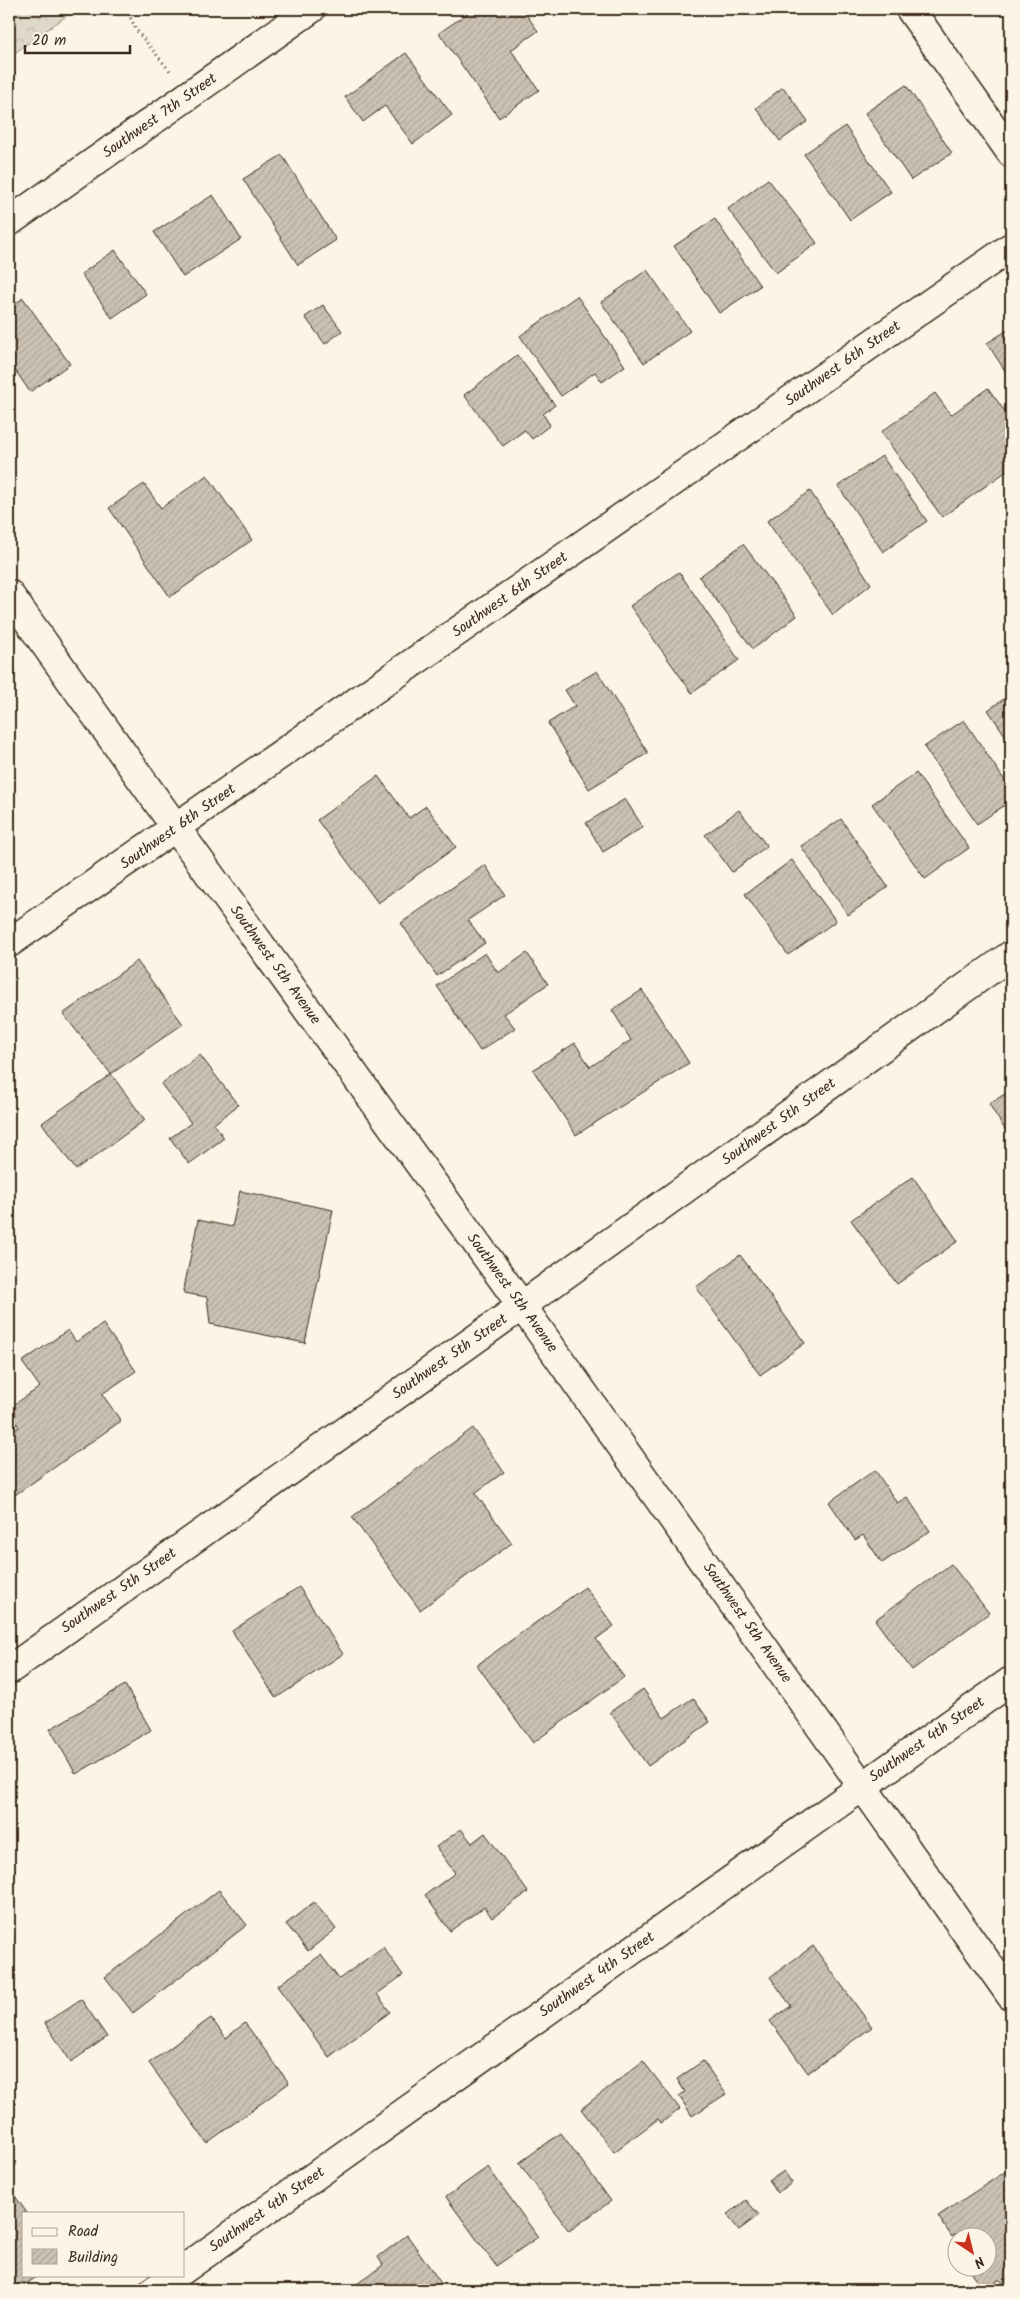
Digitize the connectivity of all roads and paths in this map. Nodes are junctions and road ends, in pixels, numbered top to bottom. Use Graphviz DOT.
graph roads {
  1 [pos="126,9"];
  2 [pos="311,9"];
  3 [pos="910,9"];
  4 [pos="186,98"];
  5 [pos="1011,152"];
  6 [pos="9,222"];
  7 [pos="1011,247"];
  8 [pos="9,594"];
  9 [pos="176,828"];
  10 [pos="9,943"];
  11 [pos="1011,955"];
  12 [pos="522,1306"];
  13 [pos="9,1670"];
  14 [pos="1011,1681"];
  15 [pos="862,1787"];
  16 [pos="1011,1996"];
  17 [pos="185,2268"];
  18 [pos="175,2276"];
  19 [pos="154,2290"];
  1 -- 4 [label="path"];
  2 -- 4 [label="street, Southwest 7th Street"];
  3 -- 5 [label="street"];
  4 -- 6 [label="street, Southwest 7th Street"];
  7 -- 9 [label="street, Southwest 6th Street"];
  8 -- 9 [label="street, Southwest 5th Avenue"];
  9 -- 10 [label="street, Southwest 6th Street"];
  9 -- 12 [label="street, Southwest 5th Avenue"];
  11 -- 12 [label="street, Southwest 5th Street"];
  12 -- 13 [label="street, Southwest 5th Street"];
  12 -- 15 [label="street, Southwest 5th Avenue"];
  14 -- 15 [label="street, Southwest 4th Street"];
  15 -- 16 [label="street, Southwest 5th Avenue"];
  15 -- 17 [label="street, Southwest 4th Street"];
  18 -- 19 [label="street"];
}
